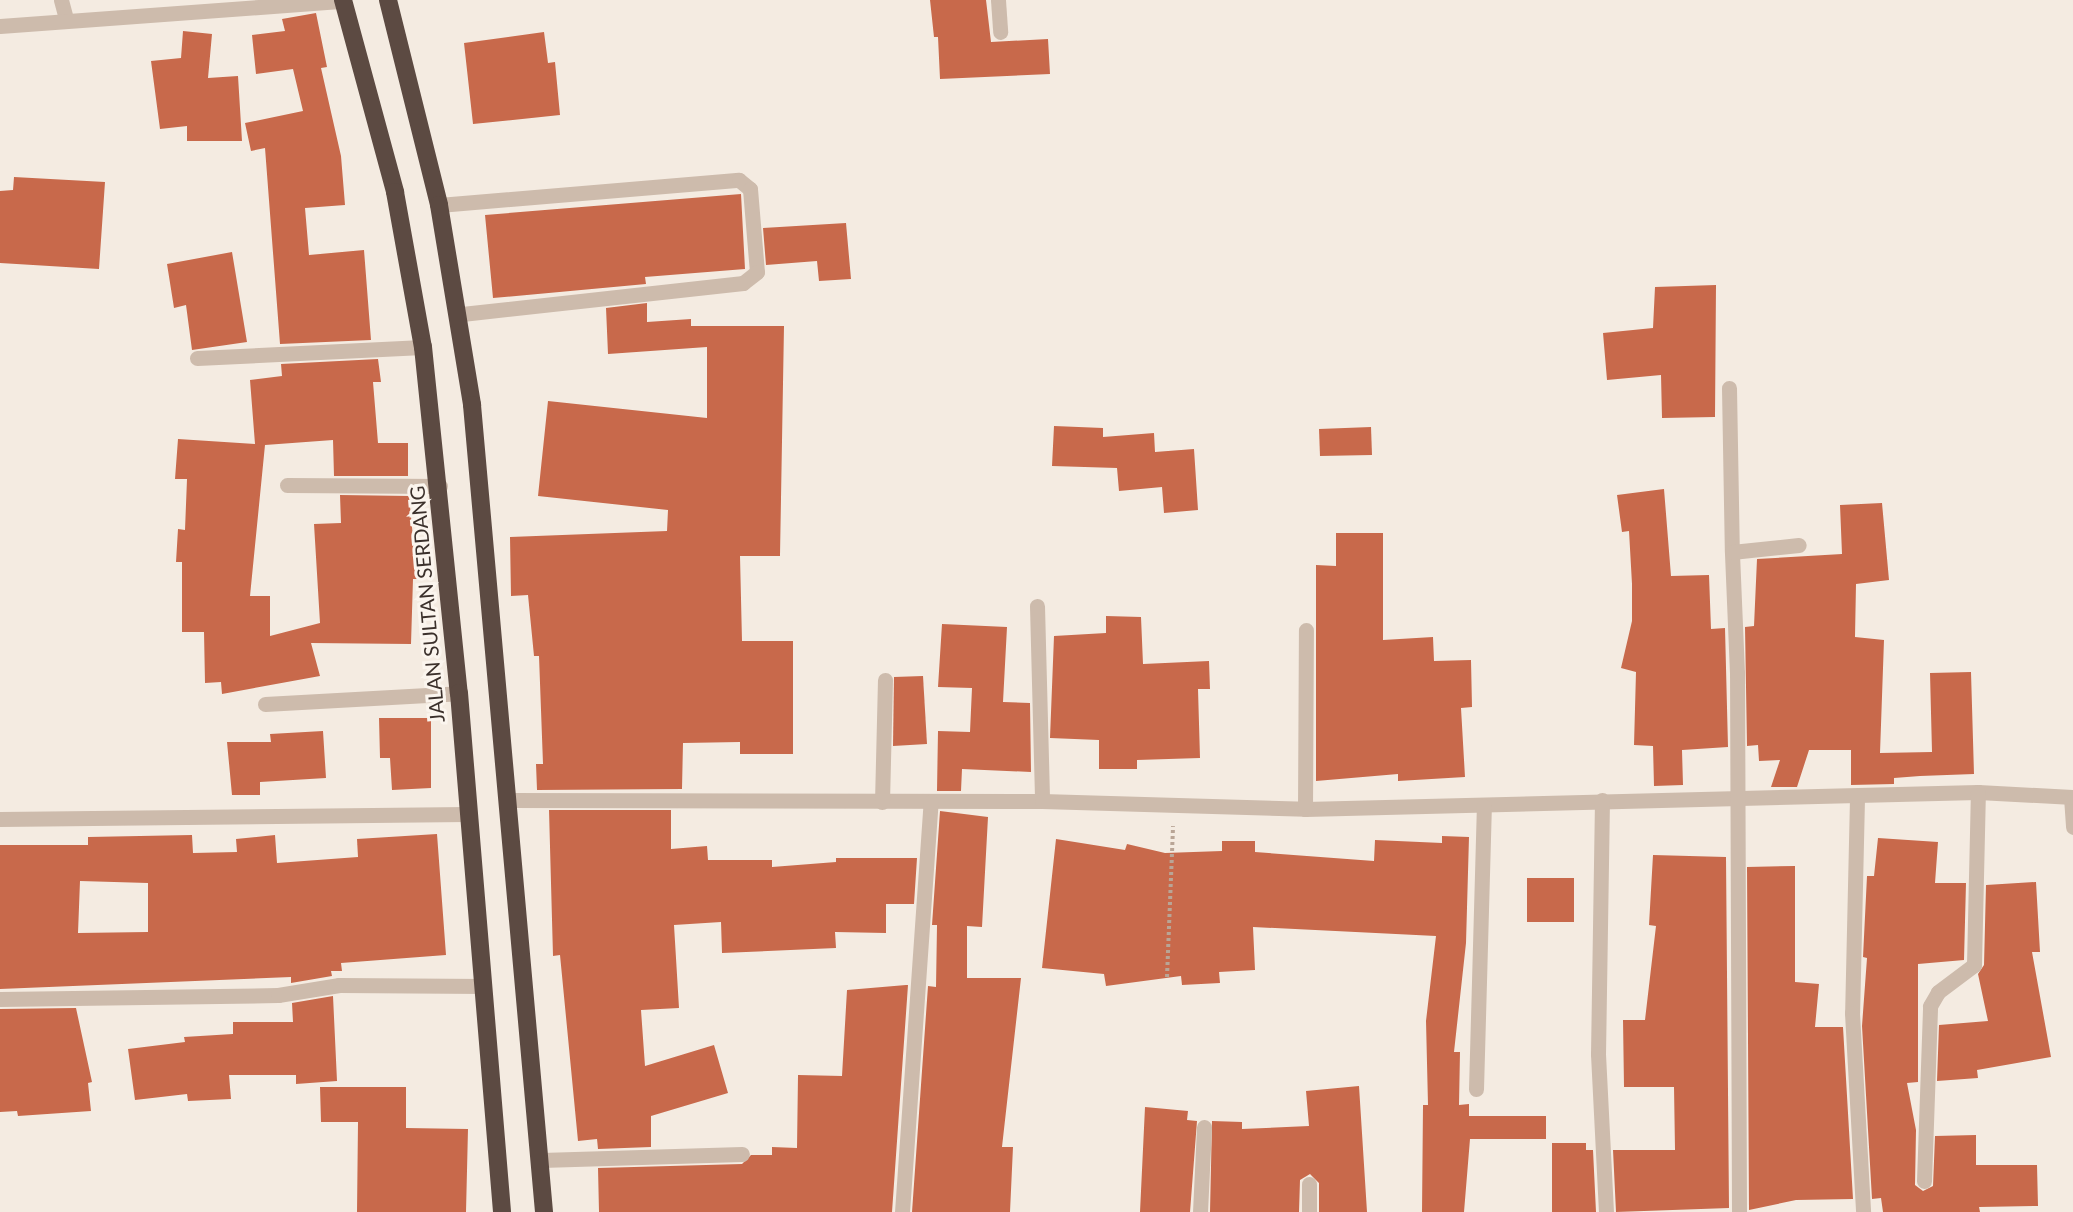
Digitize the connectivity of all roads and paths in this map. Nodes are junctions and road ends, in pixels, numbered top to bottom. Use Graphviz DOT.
graph roads {
  1 [pos="61,0"];
  2 [pos="388,0"];
  3 [pos="998,0"];
  4 [pos="343,1"];
  5 [pos="66,19"];
  6 [pos="0,26"];
  7 [pos="1000,32"];
  8 [pos="439,205"];
  9 [pos="459,314"];
  10 [pos="423,347"];
  11 [pos="197,358"];
  12 [pos="1729,388"];
  13 [pos="287,485"];
  14 [pos="440,486"];
  15 [pos="1798,545"];
  16 [pos="1732,552"];
  17 [pos="1037,606"];
  18 [pos="1306,630"];
  19 [pos="885,680"];
  20 [pos="459,693"];
  21 [pos="265,704"];
  22 [pos="1978,792"];
  23 [pos="2072,797"];
  24 [pos="1857,798"];
  25 [pos="507,800"];
  26 [pos="1602,800"];
  27 [pos="1042,801"];
  28 [pos="882,802"];
  29 [pos="931,802"];
  30 [pos="1736,802"];
  31 [pos="1174,804"];
  32 [pos="1484,806"];
  33 [pos="1305,809"];
  34 [pos="467,814"];
  35 [pos="0,819"];
  36 [pos="2073,828"];
  37 [pos="1167,977"];
  38 [pos="484,986"];
  39 [pos="0,999"];
  40 [pos="1476,1089"];
  41 [pos="1204,1127"];
  42 [pos="742,1154"];
  43 [pos="541,1160"];
  44 [pos="1924,1181"];
  45 [pos="1310,1184"];
  46 [pos="502,1212"];
  47 [pos="544,1212"];
  48 [pos="902,1212"];
  49 [pos="1200,1212"];
  50 [pos="1309,1212"];
  51 [pos="1606,1212"];
  52 [pos="1739,1212"];
  53 [pos="1863,1212"];
  1 -- 5 [label="street"];
  2 -- 8 [label="highway"];
  3 -- 7 [label="street"];
  4 -- 5 [label="street"];
  4 -- 10 [label="highway, JALAN SULTAN SERDANG"];
  5 -- 6 [label="street"];
  8 -- 9 [label="highway"];
  8 -- 9 [label="street"];
  9 -- 25 [label="highway"];
  10 -- 11 [label="street"];
  10 -- 14 [label="highway, JALAN SULTAN SERDANG"];
  12 -- 16 [label="street"];
  13 -- 14 [label="street"];
  14 -- 20 [label="highway, JALAN SULTAN SERDANG"];
  15 -- 16 [label="street"];
  16 -- 30 [label="street"];
  17 -- 27 [label="street"];
  18 -- 33 [label="street"];
  19 -- 28 [label="street"];
  20 -- 21 [label="street"];
  20 -- 34 [label="highway, JALAN SULTAN SERDANG"];
  22 -- 23 [label="street"];
  22 -- 24 [label="street"];
  22 -- 44 [label="street"];
  23 -- 36 [label="street"];
  24 -- 30 [label="street"];
  24 -- 53 [label="street"];
  25 -- 28 [label="street"];
  25 -- 43 [label="highway"];
  26 -- 30 [label="street"];
  26 -- 32 [label="street"];
  26 -- 51 [label="street"];
  27 -- 29 [label="street"];
  27 -- 31 [label="street"];
  28 -- 29 [label="street"];
  29 -- 48 [label="street"];
  30 -- 52 [label="street"];
  31 -- 33 [label="street"];
  31 -- 37 [label="path"];
  32 -- 33 [label="street"];
  32 -- 40 [label="street"];
  34 -- 35 [label="street"];
  34 -- 38 [label="highway, JALAN SULTAN SERDANG"];
  38 -- 39 [label="street"];
  38 -- 46 [label="highway, JALAN SULTAN SERDANG"];
  41 -- 49 [label="street"];
  42 -- 43 [label="street"];
  43 -- 47 [label="highway"];
  45 -- 50 [label="street"];
}
